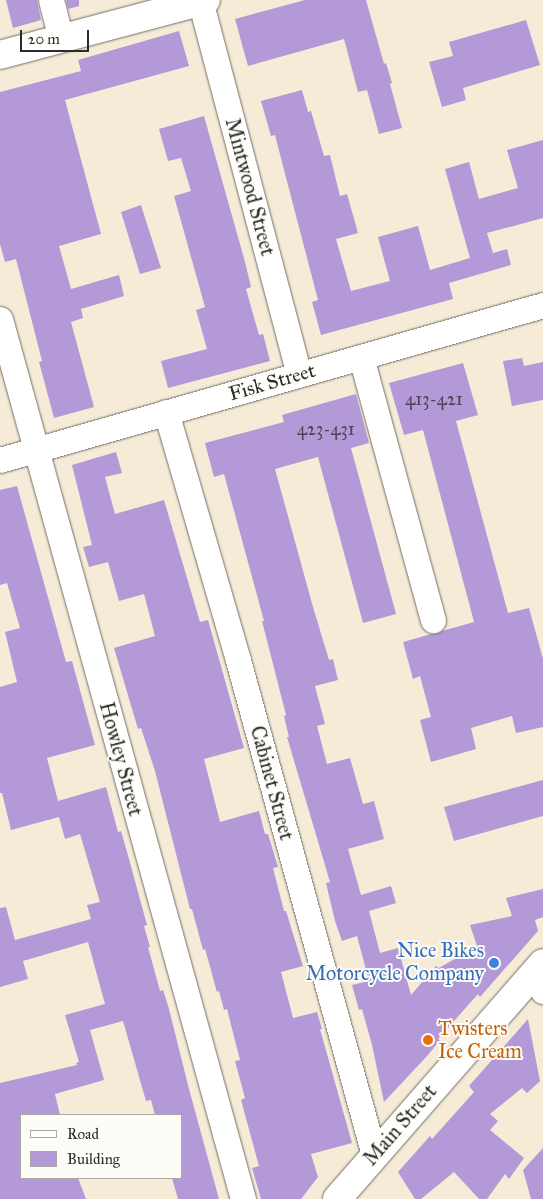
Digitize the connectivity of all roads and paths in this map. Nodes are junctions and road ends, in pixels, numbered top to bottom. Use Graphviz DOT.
graph roads {
  1 [pos="50,0"];
  2 [pos="202,1"];
  3 [pos="61,39"];
  4 [pos="0,55"];
  5 [pos="543,305"];
  6 [pos="0,319"];
  7 [pos="361,357"];
  8 [pos="299,374"];
  9 [pos="166,412"];
  10 [pos="36,449"];
  11 [pos="0,460"];
  12 [pos="433,620"];
  13 [pos="541,974"];
  14 [pos="374,1155"];
  15 [pos="242,1199"];
  16 [pos="337,1199"];
  1 -- 3 [label="street"];
  2 -- 3 [label="main road"];
  2 -- 8 [label="street, Mintwood Street"];
  3 -- 4 [label="main road"];
  5 -- 7 [label="street, Fisk Street"];
  6 -- 10 [label="street, Howley Street"];
  7 -- 8 [label="street, Fisk Street"];
  7 -- 12 [label="street"];
  8 -- 9 [label="street, Fisk Street"];
  9 -- 10 [label="street, Fisk Street"];
  9 -- 14 [label="street, Cabinet Street"];
  10 -- 11 [label="street, Fisk Street"];
  10 -- 15 [label="street, Howley Street"];
  13 -- 14 [label="main road, Main Street"];
  14 -- 16 [label="main road, Main Street"];
}
